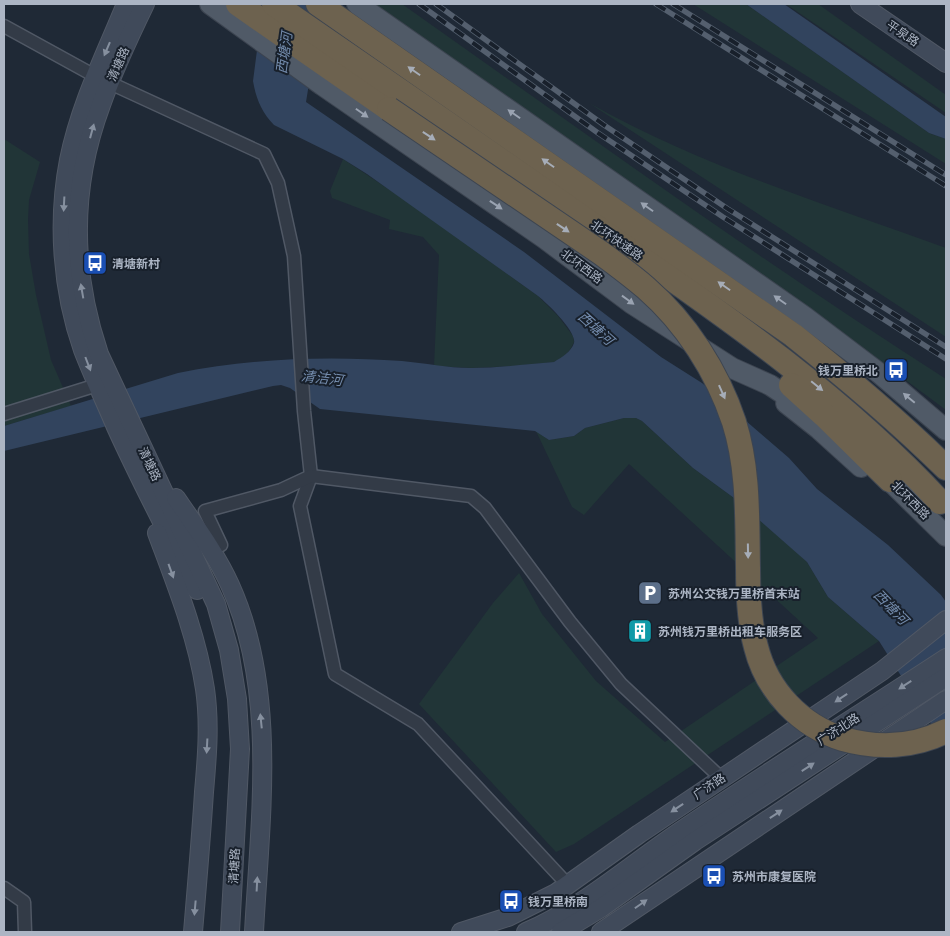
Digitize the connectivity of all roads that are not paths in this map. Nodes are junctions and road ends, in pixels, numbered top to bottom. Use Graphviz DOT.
graph roads {
  1 [pos="126,4"];
  2 [pos="144,4"];
  3 [pos="210,4"];
  4 [pos="238,4"];
  5 [pos="274,4"];
  6 [pos="318,4"];
  7 [pos="860,4"];
  8 [pos="359,15"];
  9 [pos="4,26"];
  10 [pos="946,63"];
  11 [pos="332,69"];
  12 [pos="102,80"];
  13 [pos="594,225"];
  14 [pos="732,368"];
  15 [pos="104,389"];
  16 [pos="4,414"];
  17 [pos="946,430"];
  18 [pos="139,457"];
  19 [pos="946,468"];
  20 [pos="311,476"];
  21 [pos="890,480"];
  22 [pos="940,502"];
  23 [pos="946,536"];
  24 [pos="211,550"];
  25 [pos="946,551"];
  26 [pos="211,605"];
  27 [pos="946,620"];
  28 [pos="946,658"];
  29 [pos="946,677"];
  30 [pos="946,700"];
  31 [pos="946,731"];
  32 [pos="722,778"];
  33 [pos="733,806"];
  34 [pos="568,885"];
  35 [pos="4,888"];
  36 [pos="25,932"];
  37 [pos="193,932"];
  38 [pos="218,932"];
  39 [pos="230,932"];
  40 [pos="254,932"];
  41 [pos="461,932"];
  42 [pos="526,932"];
  43 [pos="561,932"];
  44 [pos="601,932"];
  1 -- 12 [label="main road, 清塘路, one-way"];
  2 -- 12 [label="main road, 清塘路"];
  3 -- 11 [label="main road, 北环西路"];
  4 -- 11 [label="highway"];
  5 -- 11 [label="highway, 北环快速路"];
  6 -- 8 [label="highway, 北环快速路"];
  7 -- 10 [label="main road, 平泉路"];
  17 -- 8 [label="main road, one-way"];
  19 -- 8 [label="highway, 北环快速路, one-way"];
  9 -- 12 [label="street"];
  11 -- 13 [label="highway, 北环快速路"];
  11 -- 14 [label="main road, 北环西路, one-way"];
  11 -- 31 [label="highway, one-way, bridge"];
  12 -- 15 [label="main road, 清塘路"];
  12 -- 20 [label="street"];
  13 -- 21 [label="highway"];
  13 -- 22 [label="highway, 北环快速路, one-way"];
  14 -- 21 [label="main road, 北环西路"];
  14 -- 25 [label="main road"];
  15 -- 16 [label="street"];
  15 -- 18 [label="main road, 清塘路"];
  18 -- 24 [label="main road"];
  18 -- 26 [label="main road, 清塘路"];
  18 -- 37 [label="main road, one-way"];
  20 -- 24 [label="street"];
  20 -- 32 [label="street"];
  20 -- 34 [label="street"];
  21 -- 23 [label="main road, 北环西路"];
  40 -- 24 [label="main road, one-way"];
  26 -- 38 [label="main road, 清塘路"];
  26 -- 39 [label="main road, 清塘路"];
  27 -- 32 [label="main road, 广济路, one-way"];
  28 -- 33 [label="main road, 广济北路, one-way"];
  33 -- 29 [label="main road, 广济北路, one-way"];
  44 -- 30 [label="main road, one-way"];
  32 -- 34 [label="main road, 广济路, one-way"];
  33 -- 42 [label="main road, 广济路"];
  33 -- 43 [label="main road"];
  34 -- 41 [label="main road, 广济路"];
  35 -- 36 [label="street"];
}
